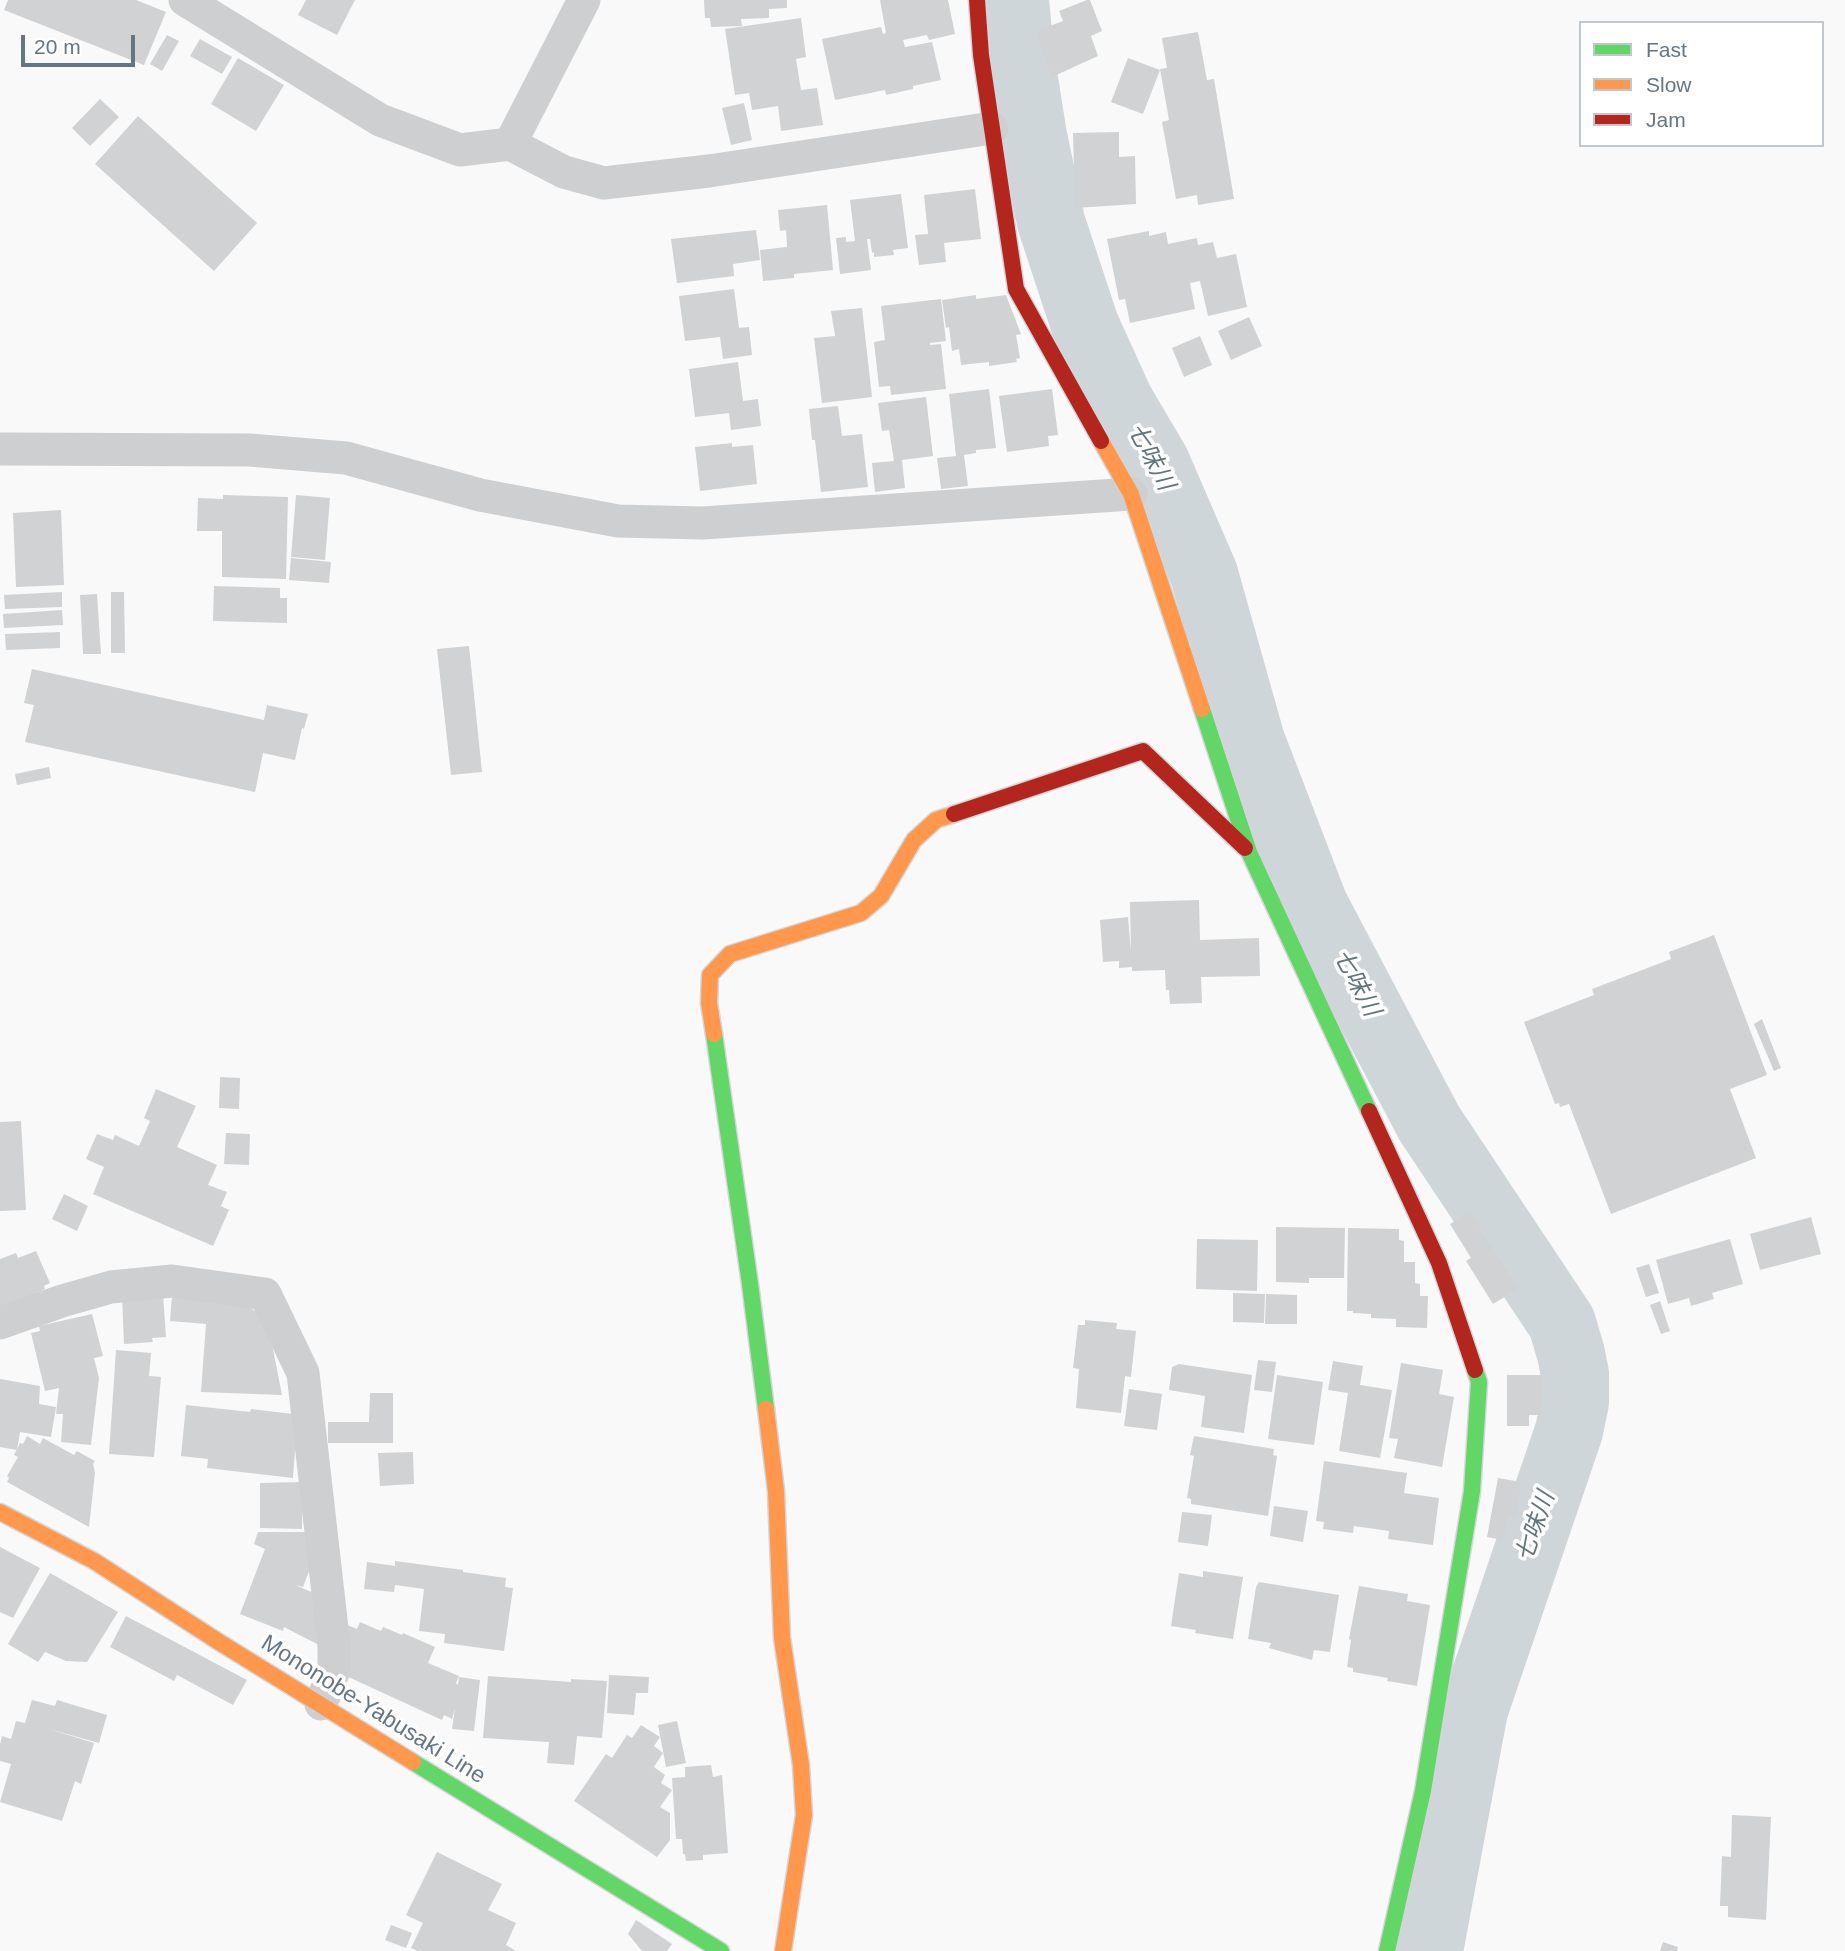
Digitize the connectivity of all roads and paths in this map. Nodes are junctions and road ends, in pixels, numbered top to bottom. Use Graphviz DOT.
graph roads {
  1 [pos="184,0"];
  2 [pos="584,0"];
  3 [pos="977,0"];
  4 [pos="992,128"];
  5 [pos="510,144"];
  6 [pos="0,449"];
  7 [pos="1131,494"];
  8 [pos="1249,852"];
  9 [pos="0,1323"];
  10 [pos="0,1512"];
  11 [pos="321,1704"];
  12 [pos="721,1951"];
  13 [pos="783,1951"];
  14 [pos="1387,1951"];
  1 -- 5 [label="street"];
  2 -- 5 [label="street"];
  3 -- 4 [label="street"];
  4 -- 5 [label="street"];
  4 -- 7 [label="street"];
  6 -- 7 [label="street"];
  7 -- 8 [label="street"];
  8 -- 13 [label="street"];
  8 -- 14 [label="street"];
  9 -- 11 [label="street"];
  10 -- 11 [label="street, Mononobe-Yabusaki Line"];
  11 -- 12 [label="street, Mononobe-Yabusaki Line"];
}
